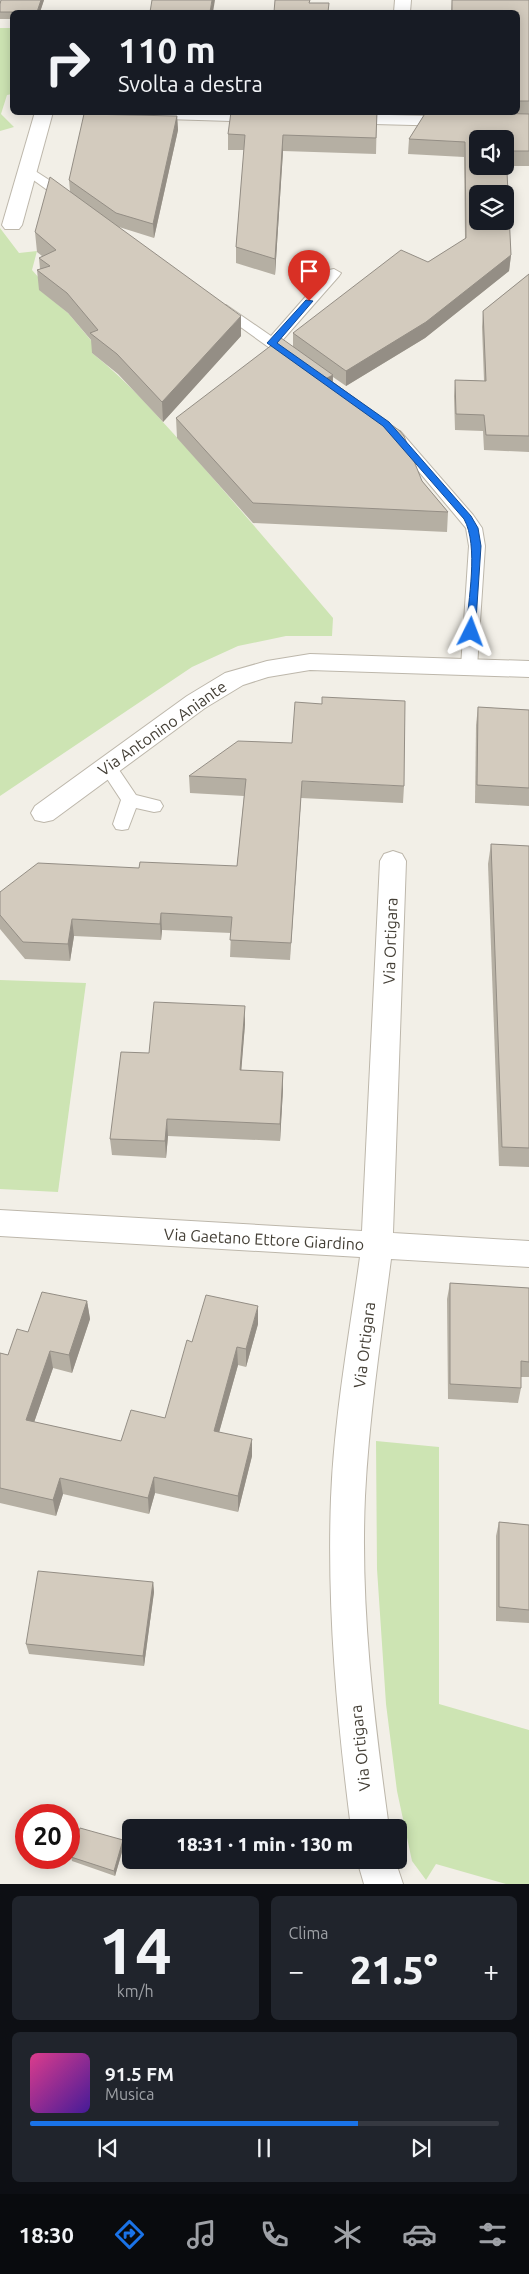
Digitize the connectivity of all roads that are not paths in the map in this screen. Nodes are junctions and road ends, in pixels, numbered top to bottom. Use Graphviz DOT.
graph roads {
  1 [pos="43,115"];
  2 [pos="224,115"];
  3 [pos="402,116"];
  4 [pos="287,117"];
  5 [pos="325,118"];
  6 [pos="529,123"];
  7 [pos="29,171"];
  8 [pos="77,205"];
  9 [pos="12,225"];
  10 [pos="334,273"];
  11 [pos="207,297"];
  12 [pos="272,343"];
  13 [pos="304,366"];
  14 [pos="386,424"];
  15 [pos="469,667"];
  16 [pos="529,670"];
  17 [pos="107,765"];
  18 [pos="130,800"];
  19 [pos="154,806"];
  20 [pos="44,813"];
  21 [pos="122,824"];
  22 [pos="393,861"];
  23 [pos="0,1223"];
  24 [pos="377,1246"];
  25 [pos="529,1254"];
  26 [pos="369,1819"];
  27 [pos="378,1869"];
  28 [pos="384,1884"];
  1 -- 7 [label="street"];
  2 -- 4 [label="street"];
  3 -- 5 [label="street"];
  3 -- 6 [label="street"];
  7 -- 8 [label="lane"];
  7 -- 9 [label="street"];
  10 -- 12 [label="lane"];
  11 -- 12 [label="lane"];
  12 -- 13 [label="lane"];
  14 -- 15 [label="lane"];
  15 -- 16 [label="street, Via Antonino Aniante"];
  15 -- 17 [label="street, Via Antonino Aniante"];
  17 -- 18 [label="lane"];
  17 -- 20 [label="street, Via Antonino Aniante"];
  18 -- 19 [label="lane"];
  18 -- 21 [label="lane"];
  22 -- 24 [label="street, Via Ortigara"];
  23 -- 24 [label="street, Via Gaetano Ettore Giardino"];
  24 -- 25 [label="street, Via Gaetano Ettore Giardino"];
  24 -- 26 [label="street, Via Ortigara"];
  27 -- 28 [label="street"];
}
